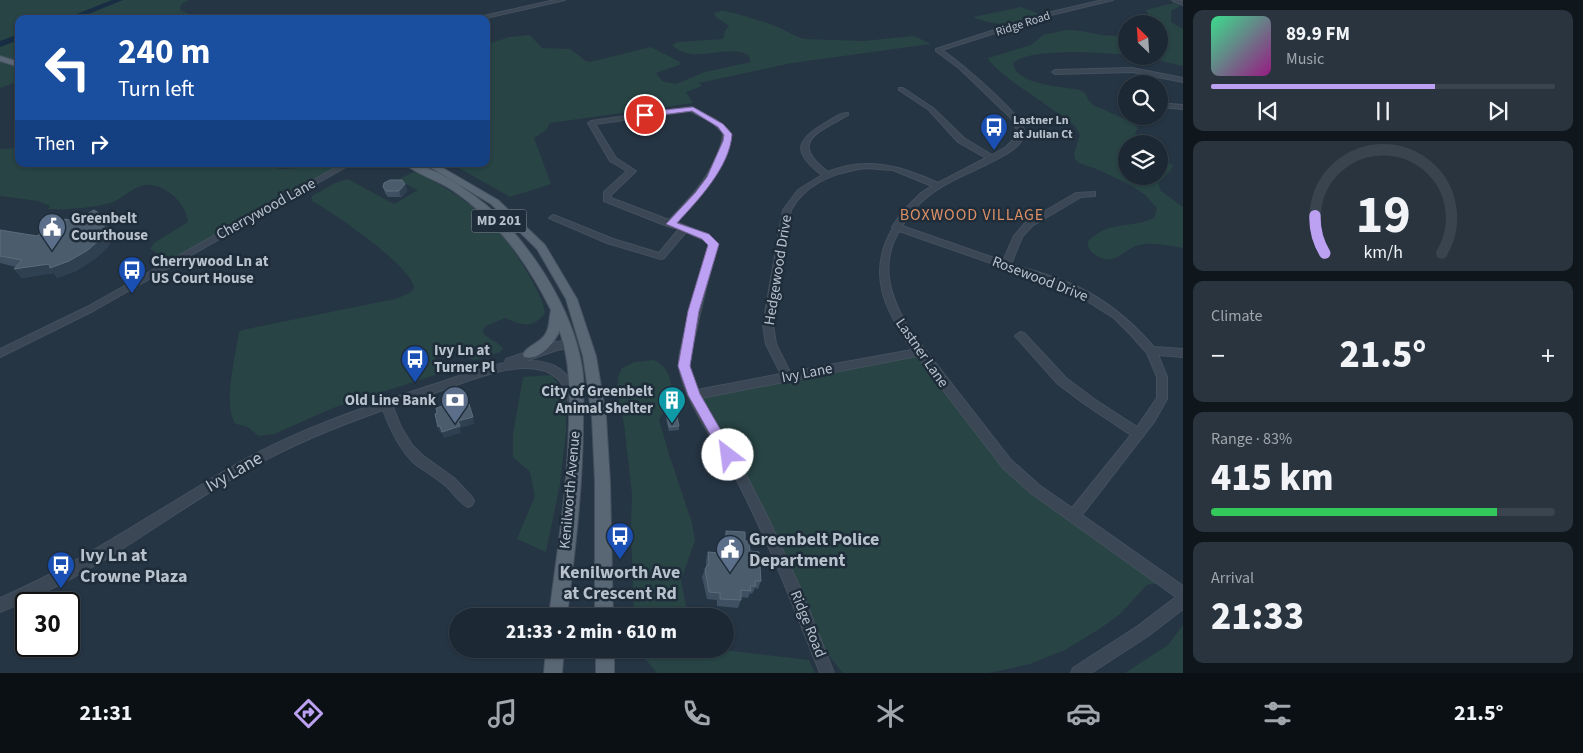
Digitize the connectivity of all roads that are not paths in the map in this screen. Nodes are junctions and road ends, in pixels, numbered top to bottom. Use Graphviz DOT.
graph roads {
  1 [pos="562,0"];
  2 [pos="1110,0"];
  3 [pos="1175,0"];
  4 [pos="1183,3"];
  5 [pos="490,15"];
  6 [pos="938,51"];
  7 [pos="0,58"];
  8 [pos="15,64"];
  9 [pos="1056,72"];
  10 [pos="1183,80"];
  11 [pos="901,89"];
  12 [pos="1168,105"];
  13 [pos="1183,107"];
  14 [pos="846,114"];
  15 [pos="992,158"];
  16 [pos="342,167"];
  17 [pos="416,167"];
  18 [pos="436,167"];
  19 [pos="827,175"];
  20 [pos="938,186"];
  21 [pos="1092,194"];
  22 [pos="553,218"];
  23 [pos="670,224"];
  24 [pos="896,227"];
  25 [pos="684,229"];
  26 [pos="1006,265"];
  27 [pos="556,309"];
  28 [pos="1020,336"];
  29 [pos="570,344"];
  30 [pos="919,352"];
  31 [pos="1150,352"];
  32 [pos="0,353"];
  33 [pos="1183,353"];
  34 [pos="530,354"];
  35 [pos="593,370"];
  36 [pos="483,373"];
  37 [pos="787,376"];
  38 [pos="694,395"];
  39 [pos="386,404"];
  40 [pos="576,410"];
  41 [pos="1138,434"];
  42 [pos="468,501"];
  43 [pos="1073,516"];
  44 [pos="1183,594"];
  45 [pos="1183,600"];
  46 [pos="0,605"];
  47 [pos="559,608"];
  48 [pos="604,608"];
  49 [pos="554,658"];
  50 [pos="605,658"];
  51 [pos="553,673"];
  52 [pos="606,673"];
  53 [pos="828,673"];
  54 [pos="1078,673"];
  1 -- 5 [label="street"];
  2 -- 6 [label="street, Ridge Road"];
  3 -- 4 [label="street"];
  6 -- 15 [label="street, Lastner Lane"];
  7 -- 8 [label="main road"];
  9 -- 10 [label="street"];
  11 -- 15 [label="street"];
  12 -- 13 [label="street"];
  14 -- 19 [label="street"];
  15 -- 20 [label="street, Lastner Lane"];
  16 -- 32 [label="street, Cherrywood Lane"];
  17 -- 27 [label="main road, Kenilworth Avenue / MD 201"];
  18 -- 35 [label="main road, Kenilworth Avenue / MD 201"];
  19 -- 20 [label="street, Hedgewood Drive"];
  19 -- 37 [label="street, Hedgewood Drive"];
  20 -- 24 [label="street, Lastner Lane"];
  21 -- 26 [label="street"];
  22 -- 25 [label="street"];
  23 -- 23 [label="street"];
  23 -- 25 [label="street"];
  24 -- 26 [label="street, Rosewood Drive"];
  24 -- 30 [label="street, Lastner Lane"];
  25 -- 38 [label="street, Ridge Road"];
  26 -- 31 [label="street, Rosewood Drive"];
  27 -- 29 [label="main road, Kenilworth Avenue / MD 201"];
  27 -- 34 [label="main road"];
  28 -- 41 [label="street"];
  29 -- 34 [label="street, Ivy Lane"];
  29 -- 35 [label="main road"];
  29 -- 40 [label="main road, Kenilworth Avenue / MD 201"];
  30 -- 37 [label="street, Ivy Lane"];
  30 -- 43 [label="street, Lastner Lane"];
  31 -- 33 [label="street"];
  31 -- 41 [label="street, Rosewood Drive"];
  34 -- 36 [label="street, Ivy Lane"];
  35 -- 48 [label="main road, Kenilworth Avenue / MD 201"];
  36 -- 39 [label="street, Ivy Lane"];
  36 -- 40 [label="street, Ivy Lane"];
  37 -- 38 [label="street, Ivy Lane"];
  38 -- 53 [label="street, Ridge Road"];
  39 -- 42 [label="street"];
  39 -- 46 [label="street, Ivy Lane"];
  40 -- 47 [label="main road, Kenilworth Avenue / MD 201"];
  41 -- 43 [label="street, Rosewood Drive"];
  43 -- 44 [label="street, Lastner Lane"];
  45 -- 54 [label="street"];
  49 -- 51 [label="main road"];
  50 -- 52 [label="main road"];
}
